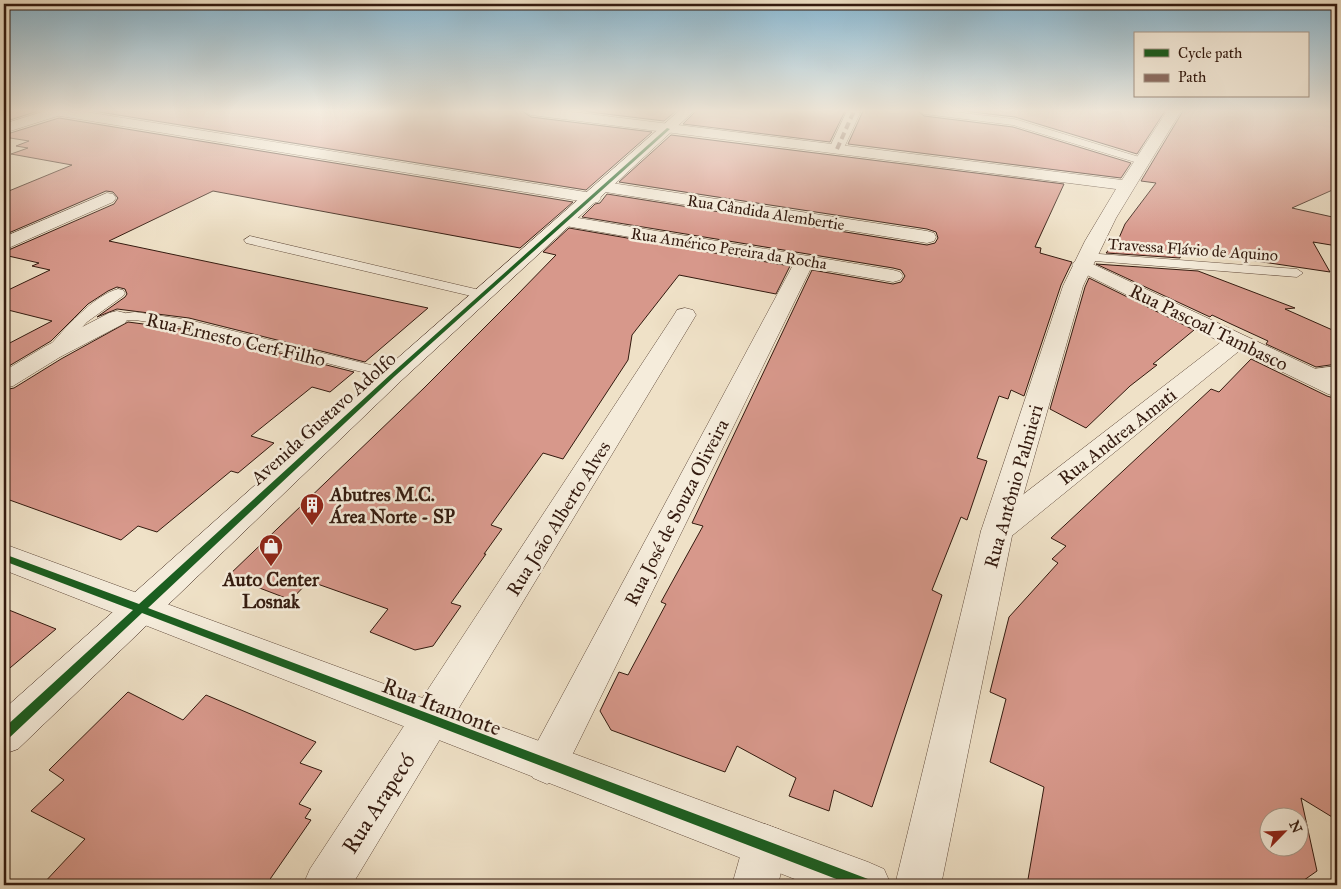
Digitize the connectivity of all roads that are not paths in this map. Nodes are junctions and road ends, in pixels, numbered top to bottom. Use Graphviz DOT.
graph roads {
  1 [pos="334,152"];
  2 [pos="642,152"];
  3 [pos="858,152"];
  4 [pos="1114,152"];
  5 [pos="1147,152"];
  6 [pos="1142,161"];
  7 [pos="1126,185"];
  8 [pos="598,192"];
  9 [pos="107,198"];
  10 [pos="566,222"];
  11 [pos="927,237"];
  12 [pos="250,240"];
  13 [pos="4,244"];
  14 [pos="805,261"];
  15 [pos="1084,261"];
  16 [pos="1298,273"];
  17 [pos="893,276"];
  18 [pos="118,293"];
  19 [pos="484,295"];
  20 [pos="685,315"];
  21 [pos="116,318"];
  22 [pos="1237,341"];
  23 [pos="52,352"];
  24 [pos="1337,371"];
  25 [pos="1304,374"];
  26 [pos="393,376"];
  27 [pos="4,380"];
  28 [pos="1337,389"];
  29 [pos="997,532"];
  30 [pos="4,558"];
  31 [pos="138,609"];
  32 [pos="431,721"];
  33 [pos="4,735"];
  34 [pos="547,764"];
  35 [pos="760,865"];
  36 [pos="326,885"];
  37 [pos="868,885"];
  38 [pos="918,885"];
  1 -- 8 [label="street, Rua Cândida Alembertie"];
  2 -- 8 [label="street, Avenida Gustavo Adolfo"];
  3 -- 7 [label="street"];
  4 -- 6 [label="lane"];
  5 -- 6 [label="street, Rua Antônio Palmieri"];
  6 -- 7 [label="street, Rua Antônio Palmieri"];
  7 -- 15 [label="street, Rua Antônio Palmieri"];
  8 -- 10 [label="street, Avenida Gustavo Adolfo"];
  8 -- 11 [label="street, Rua Cândida Alembertie"];
  9 -- 13 [label="street"];
  10 -- 14 [label="street, Rua Américo Pereira da Rocha"];
  10 -- 19 [label="street, Avenida Gustavo Adolfo"];
  12 -- 19 [label="lane"];
  14 -- 17 [label="street, Rua Américo Pereira da Rocha"];
  14 -- 34 [label="street, Rua José de Souza Oliveira"];
  15 -- 16 [label="lane, Travessa Flávio de Aquino"];
  15 -- 22 [label="street, Rua Pascoal Tambasco"];
  15 -- 29 [label="street, Rua Antônio Palmieri"];
  18 -- 23 [label="lane"];
  19 -- 26 [label="street, Avenida Gustavo Adolfo"];
  20 -- 32 [label="street, Rua João Alberto Alves"];
  21 -- 23 [label="street, Rua Ernesto Cerf Filho"];
  21 -- 26 [label="lane, Rua Ernesto Cerf Filho"];
  22 -- 25 [label="street, Rua Pascoal Tambasco"];
  22 -- 29 [label="street, Rua Andrea Amati"];
  23 -- 27 [label="street, Rua Ernesto Cerf Filho"];
  24 -- 25 [label="lane"];
  25 -- 28 [label="street, Rua Pascoal Tambasco"];
  26 -- 31 [label="street, Avenida Gustavo Adolfo"];
  29 -- 38 [label="street, Rua Antônio Palmieri"];
  30 -- 31 [label="street, Rua Itamonte"];
  31 -- 32 [label="street, Rua Itamonte"];
  31 -- 33 [label="street, Avenida Gustavo Adolfo"];
  32 -- 34 [label="street, Rua Itamonte"];
  32 -- 36 [label="street, Rua Arapecó"];
  34 -- 35 [label="street, Rua Itamonte"];
  35 -- 37 [label="street, Rua Itamonte"];
}
